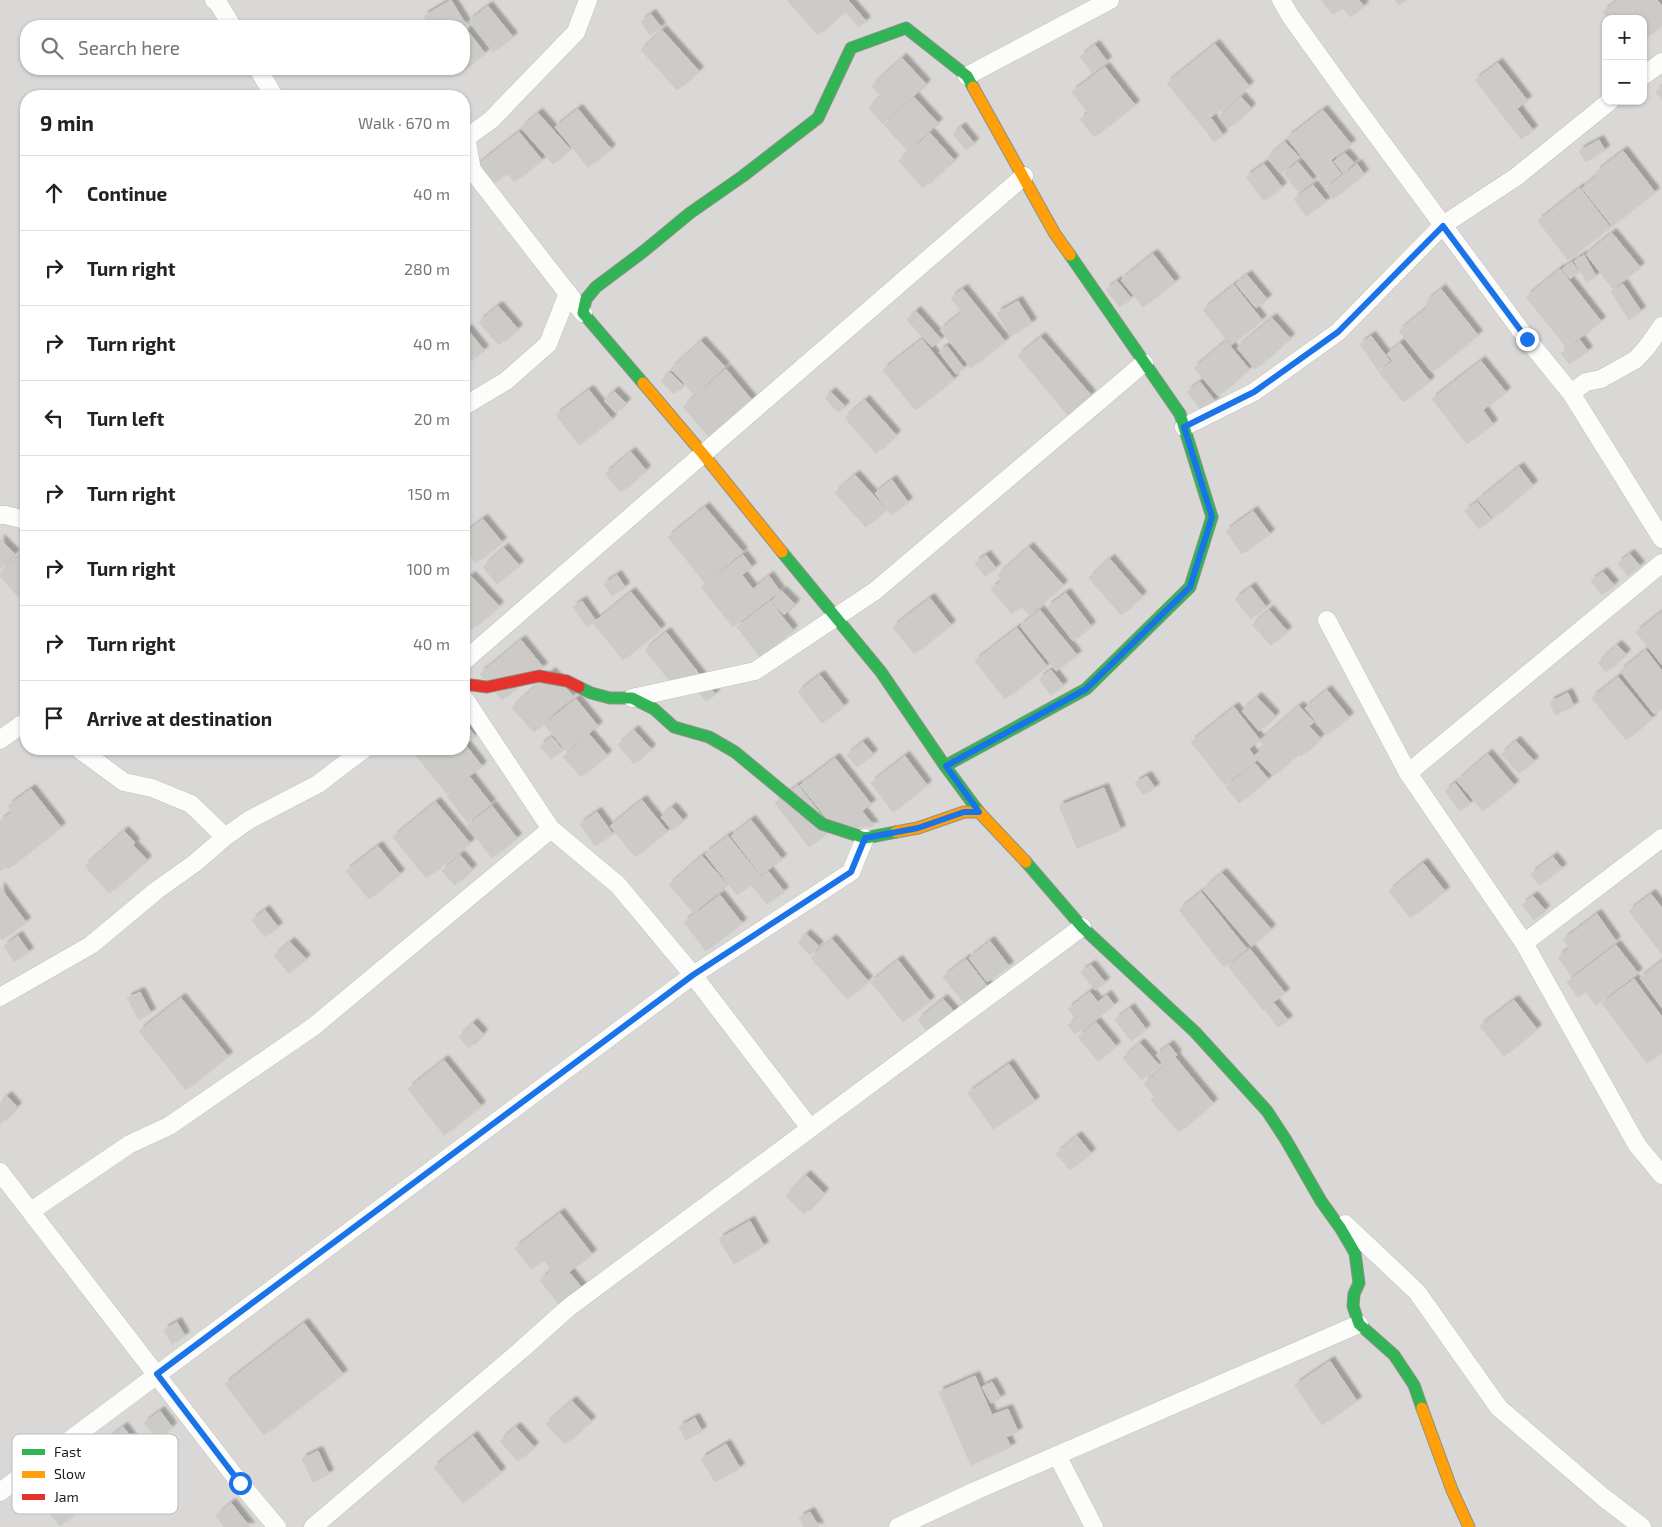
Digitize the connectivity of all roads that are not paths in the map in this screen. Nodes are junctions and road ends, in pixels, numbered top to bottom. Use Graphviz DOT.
graph roads {
  1 [pos="214,0"];
  2 [pos="588,0"];
  3 [pos="1110,0"];
  4 [pos="1281,0"];
  5 [pos="228,20"];
  6 [pos="1662,62"];
  7 [pos="1647,73"];
  8 [pos="262,75"];
  9 [pos="967,76"];
  10 [pos="270,90"];
  11 [pos="1605,105"];
  12 [pos="470,135"];
  13 [pos="470,159"];
  14 [pos="1024,176"];
  15 [pos="1443,226"];
  16 [pos="568,293"];
  17 [pos="583,313"];
  18 [pos="1662,326"];
  19 [pos="1144,363"];
  20 [pos="1571,393"];
  21 [pos="470,402"];
  22 [pos="1184,427"];
  23 [pos="703,454"];
  24 [pos="0,515"];
  25 [pos="20,519"];
  26 [pos="1662,539"];
  27 [pos="1662,563"];
  28 [pos="835,617"];
  29 [pos="1327,620"];
  30 [pos="470,656"];
  31 [pos="470,685"];
  32 [pos="632,698"];
  33 [pos="470,707"];
  34 [pos="20,725"];
  35 [pos="0,740"];
  36 [pos="87,755"];
  37 [pos="353,755"];
  38 [pos="946,766"];
  39 [pos="1408,773"];
  40 [pos="979,812"];
  41 [pos="551,829"];
  42 [pos="225,836"];
  43 [pos="865,838"];
  44 [pos="1662,838"];
  45 [pos="1082,927"];
  46 [pos="1524,943"];
  47 [pos="693,975"];
  48 [pos="0,997"];
  49 [pos="810,1128"];
  50 [pos="0,1172"];
  51 [pos="1662,1175"];
  52 [pos="1321,1201"];
  53 [pos="31,1212"];
  54 [pos="1359,1324"];
  55 [pos="157,1374"];
  56 [pos="77,1434"];
  57 [pos="1057,1455"];
  58 [pos="12,1483"];
  59 [pos="0,1492"];
  60 [pos="277,1527"];
  61 [pos="313,1527"];
  62 [pos="898,1527"];
  63 [pos="1094,1527"];
  64 [pos="1469,1527"];
  65 [pos="1642,1527"];
  1 -- 5 [label="street"];
  2 -- 12 [label="street"];
  3 -- 9 [label="street"];
  4 -- 15 [label="street"];
  6 -- 7 [label="street"];
  8 -- 10 [label="street"];
  9 -- 14 [label="street"];
  9 -- 17 [label="street"];
  11 -- 15 [label="street"];
  13 -- 16 [label="street"];
  14 -- 19 [label="street"];
  14 -- 23 [label="street"];
  15 -- 20 [label="street"];
  15 -- 22 [label="street"];
  16 -- 17 [label="street"];
  16 -- 21 [label="street"];
  17 -- 23 [label="street"];
  18 -- 20 [label="street"];
  19 -- 22 [label="street"];
  19 -- 28 [label="street"];
  20 -- 26 [label="street"];
  22 -- 38 [label="street"];
  23 -- 28 [label="street"];
  23 -- 30 [label="street"];
  24 -- 25 [label="street"];
  27 -- 39 [label="street"];
  28 -- 32 [label="street"];
  28 -- 38 [label="street"];
  29 -- 39 [label="street"];
  31 -- 32 [label="street"];
  32 -- 43 [label="street"];
  33 -- 41 [label="street"];
  34 -- 35 [label="street"];
  36 -- 42 [label="street"];
  37 -- 42 [label="street"];
  38 -- 40 [label="street"];
  39 -- 46 [label="street"];
  40 -- 43 [label="street"];
  40 -- 45 [label="street"];
  41 -- 47 [label="street"];
  41 -- 53 [label="street"];
  42 -- 48 [label="street"];
  43 -- 47 [label="street"];
  44 -- 46 [label="street"];
  45 -- 49 [label="street"];
  45 -- 52 [label="street"];
  46 -- 51 [label="street"];
  47 -- 49 [label="street"];
  47 -- 55 [label="street"];
  49 -- 61 [label="street"];
  50 -- 53 [label="street"];
  52 -- 54 [label="street"];
  52 -- 65 [label="street"];
  53 -- 55 [label="street"];
  54 -- 57 [label="street"];
  54 -- 64 [label="street"];
  55 -- 56 [label="street"];
  55 -- 60 [label="street"];
  57 -- 62 [label="street"];
  57 -- 63 [label="street"];
  58 -- 59 [label="street"];
}
